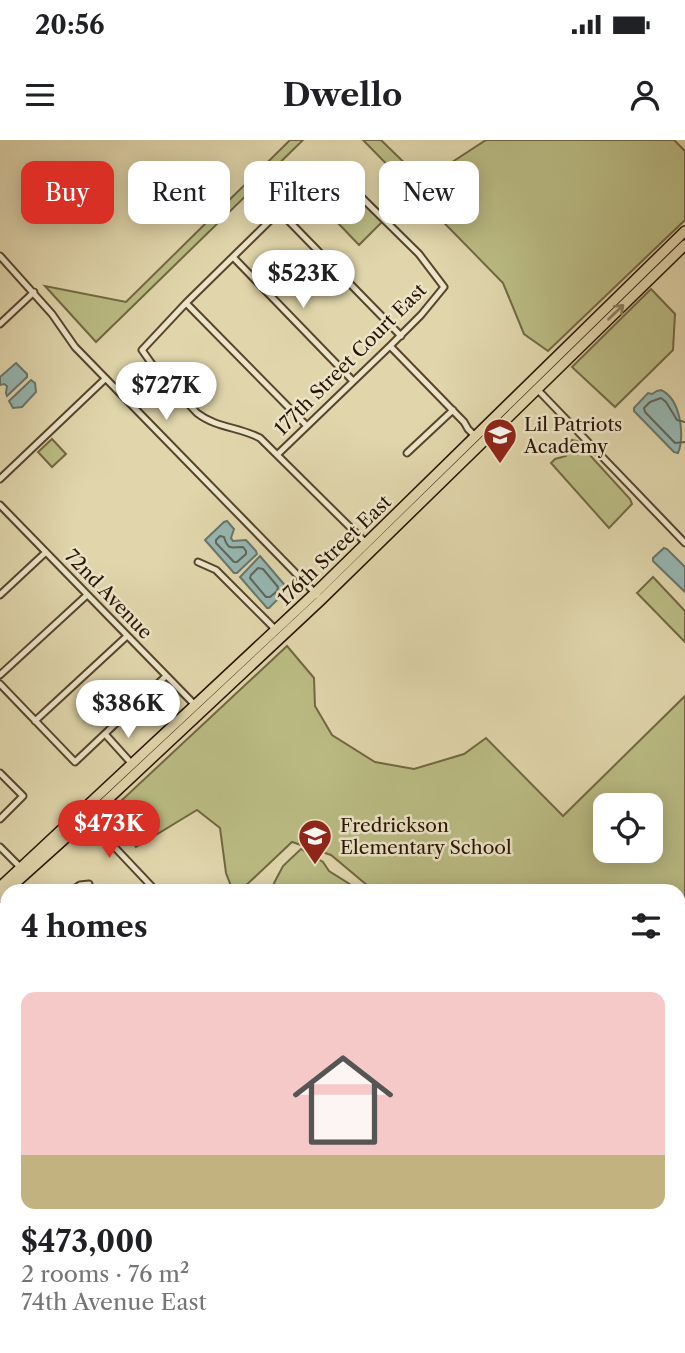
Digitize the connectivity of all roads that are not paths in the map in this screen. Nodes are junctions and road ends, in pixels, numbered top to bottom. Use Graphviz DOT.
graph roads {
  1 [pos="365,201"];
  2 [pos="267,224"];
  3 [pos="292,224"];
  4 [pos="685,231"];
  5 [pos="685,245"];
  6 [pos="0,256"];
  7 [pos="233,257"];
  8 [pos="34,292"];
  9 [pos="186,303"];
  10 [pos="0,310"];
  11 [pos="7,318"];
  12 [pos="0,324"];
  13 [pos="582,332"];
  14 [pos="401,336"];
  15 [pos="390,346"];
  16 [pos="564,363"];
  17 [pos="105,379"];
  18 [pos="354,381"];
  19 [pos="537,389"];
  20 [pos="453,410"];
  21 [pos="307,426"];
  22 [pos="476,436"];
  23 [pos="407,453"];
  24 [pos="278,454"];
  25 [pos="0,479"];
  26 [pos="0,505"];
  27 [pos="366,543"];
  28 [pos="685,543"];
  29 [pos="46,552"];
  30 [pos="198,562"];
  31 [pos="1,591"];
  32 [pos="87,595"];
  33 [pos="318,596"];
  34 [pos="276,630"];
  35 [pos="127,636"];
  36 [pos="0,675"];
  37 [pos="166,676"];
  38 [pos="0,684"];
  39 [pos="195,705"];
  40 [pos="35,721"];
  41 [pos="105,734"];
  42 [pos="132,764"];
  43 [pos="0,773"];
  44 [pos="84,815"];
  45 [pos="0,818"];
  46 [pos="0,846"];
  47 [pos="20,868"];
  48 [pos="8,884"];
  49 [pos="9,884"];
  50 [pos="149,884"];
  1 -- 14 [label="street, 177th Street Court East"];
  2 -- 7 [label="street"];
  3 -- 14 [label="street"];
  4 -- 13 [label="main road, 176th Street East"];
  16 -- 5 [label="main road, 176th Street East, one-way"];
  6 -- 8 [label="street"];
  7 -- 9 [label="street"];
  7 -- 18 [label="street"];
  8 -- 11 [label="street"];
  8 -- 17 [label="street"];
  9 -- 21 [label="street"];
  9 -- 24 [label="street"];
  10 -- 11 [label="street"];
  11 -- 12 [label="street"];
  13 -- 16 [label="main road"];
  13 -- 22 [label="main road, 176th Street East"];
  14 -- 15 [label="street, 177th Street Court East"];
  15 -- 18 [label="street, 177th Street Court East"];
  15 -- 20 [label="street"];
  16 -- 19 [label="main road, 176th Street East"];
  17 -- 25 [label="street"];
  17 -- 33 [label="street"];
  18 -- 21 [label="street, 177th Street Court East"];
  19 -- 28 [label="street"];
  19 -- 33 [label="main road, 176th Street East"];
  20 -- 22 [label="street"];
  20 -- 23 [label="street"];
  21 -- 24 [label="street, 177th Street Court East"];
  22 -- 27 [label="main road, 176th Street East"];
  24 -- 27 [label="street"];
  26 -- 29 [label="street, 72nd Avenue"];
  27 -- 33 [label="main road, 176th Street East"];
  29 -- 31 [label="street"];
  29 -- 32 [label="street, 72nd Avenue"];
  30 -- 34 [label="street"];
  32 -- 35 [label="street, 72nd Avenue"];
  32 -- 36 [label="street"];
  33 -- 34 [label="main road, 176th Street East"];
  33 -- 44 [label="main road, 176th Street East"];
  34 -- 39 [label="main road, 176th Street East"];
  35 -- 37 [label="street, 72nd Avenue"];
  35 -- 40 [label="street"];
  37 -- 39 [label="street, 72nd Avenue"];
  37 -- 41 [label="street"];
  38 -- 40 [label="street"];
  39 -- 42 [label="main road, 176th Street East"];
  40 -- 41 [label="street"];
  41 -- 42 [label="street"];
  42 -- 44 [label="main road, 176th Street East"];
  43 -- 45 [label="street"];
  44 -- 47 [label="main road, 176th Street East"];
  44 -- 48 [label="main road, 176th Street East"];
  44 -- 50 [label="street"];
  46 -- 47 [label="street"];
  47 -- 49 [label="main road, 176th Street East"];
}
